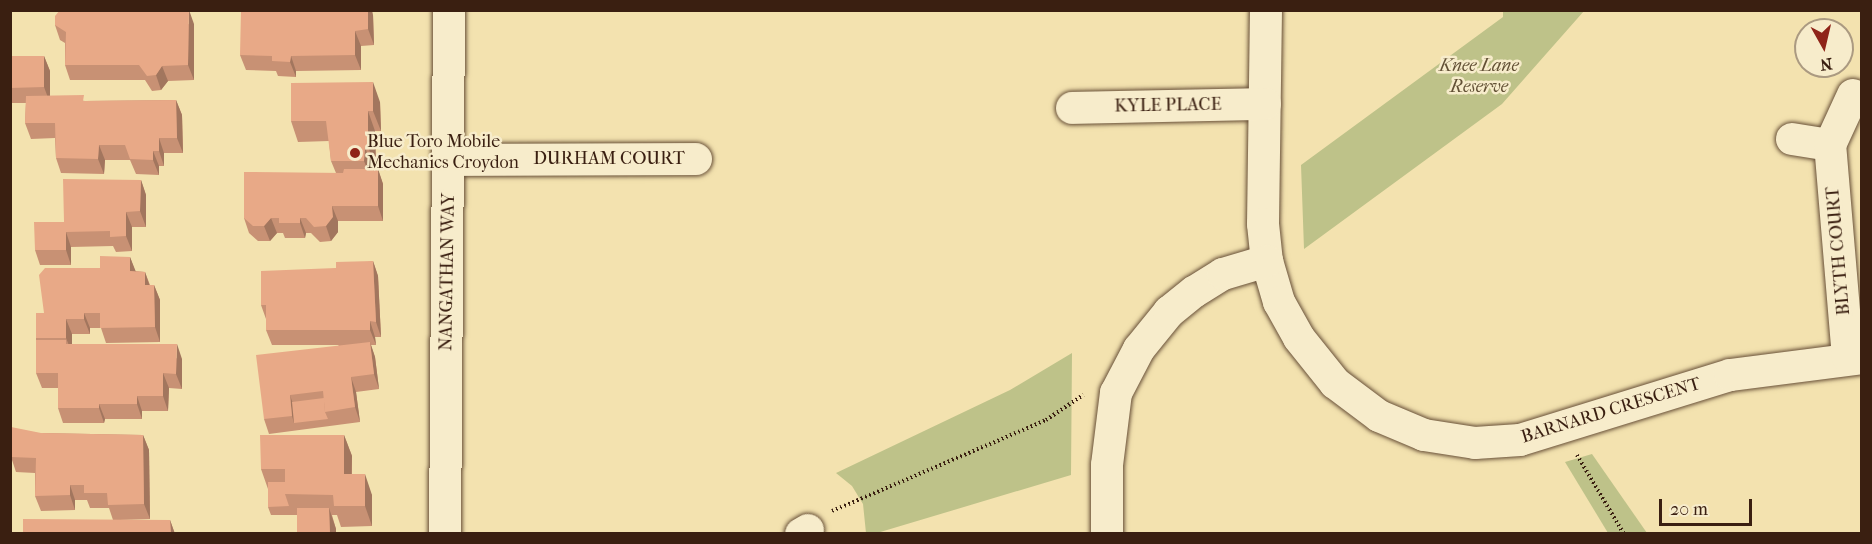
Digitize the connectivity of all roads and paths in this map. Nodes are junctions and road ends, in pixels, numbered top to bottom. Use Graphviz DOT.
graph roads {
  1 [pos="448,10"];
  2 [pos="1266,10"];
  3 [pos="1853,94"];
  4 [pos="1265,104"];
  5 [pos="1072,108"];
  6 [pos="1792,140"];
  7 [pos="1830,145"];
  8 [pos="696,159"];
  9 [pos="450,160"];
  10 [pos="1267,261"];
  11 [pos="1855,358"];
  12 [pos="1116,393"];
  13 [pos="1561,428"];
  14 [pos="805,532"];
  15 [pos="445,534"];
  16 [pos="1107,534"];
  17 [pos="1624,534"];
  1 -- 9 [label="street, NANGATHAN WAY"];
  2 -- 4 [label="street, BARNARD CRESCENT"];
  3 -- 7 [label="street, BLYTH COURT"];
  4 -- 5 [label="street, KYLE PLACE"];
  4 -- 10 [label="street, BARNARD CRESCENT"];
  6 -- 7 [label="street"];
  7 -- 11 [label="street, BLYTH COURT"];
  8 -- 9 [label="street, DURHAM COURT"];
  9 -- 15 [label="street, NANGATHAN WAY"];
  10 -- 12 [label="street"];
  10 -- 13 [label="street, BARNARD CRESCENT"];
  11 -- 13 [label="street, BARNARD CRESCENT"];
  12 -- 14 [label="path"];
  12 -- 16 [label="street"];
  13 -- 17 [label="path"];
}
